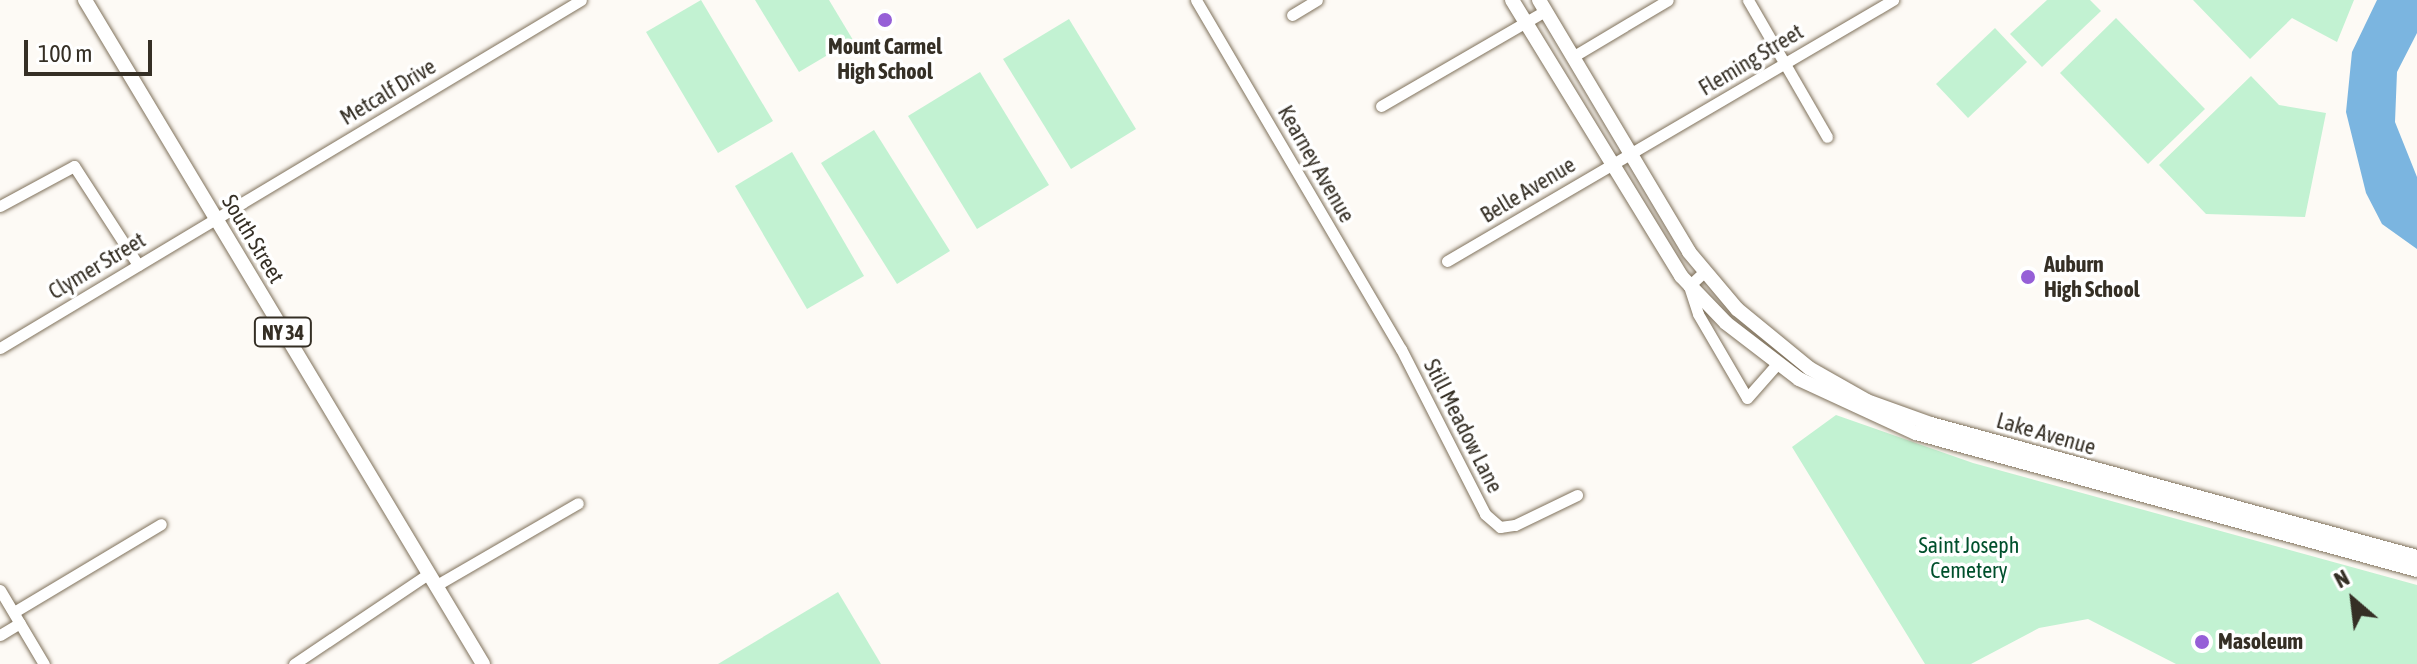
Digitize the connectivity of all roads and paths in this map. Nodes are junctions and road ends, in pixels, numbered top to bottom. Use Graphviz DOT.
graph roads {
  1 [pos="85,0"];
  2 [pos="581,0"];
  3 [pos="1196,0"];
  4 [pos="1317,0"];
  5 [pos="1512,0"];
  6 [pos="1668,0"];
  7 [pos="1748,0"];
  8 [pos="1893,0"];
  9 [pos="1542,6"];
  10 [pos="1292,15"];
  11 [pos="1526,23"];
  12 [pos="1574,56"];
  13 [pos="1784,64"];
  14 [pos="1381,106"];
  15 [pos="1827,137"];
  16 [pos="1630,154"];
  17 [pos="1609,165"];
  18 [pos="0,206"];
  19 [pos="215,219"];
  20 [pos="1447,261"];
  21 [pos="138,265"];
  22 [pos="1704,272"];
  23 [pos="1689,286"];
  24 [pos="0,348"];
  25 [pos="1401,349"];
  26 [pos="1777,364"];
  27 [pos="1577,495"];
  28 [pos="578,503"];
  29 [pos="161,524"];
  30 [pos="2417,557"];
  31 [pos="2417,570"];
  32 [pos="432,580"];
  33 [pos="0,590"];
  34 [pos="17,618"];
  35 [pos="0,635"];
  36 [pos="44,664"];
  37 [pos="294,664"];
  38 [pos="483,664"];
  1 -- 19 [label="main road, South Street / NY 34"];
  2 -- 19 [label="street, Metcalf Drive"];
  3 -- 25 [label="street, Kearney Avenue"];
  4 -- 10 [label="street"];
  5 -- 11 [label="main road, Lake Avenue"];
  6 -- 12 [label="street"];
  7 -- 13 [label="street"];
  8 -- 13 [label="street, Fleming Street"];
  9 -- 11 [label="street"];
  9 -- 12 [label="main road, Lake Avenue"];
  11 -- 14 [label="street"];
  11 -- 17 [label="main road, Lake Avenue"];
  12 -- 16 [label="main road, Lake Avenue"];
  13 -- 15 [label="street"];
  13 -- 16 [label="street, Fleming Street"];
  16 -- 17 [label="street, Belle Avenue"];
  16 -- 22 [label="main road, Lake Avenue"];
  17 -- 20 [label="street, Belle Avenue"];
  17 -- 23 [label="main road, Lake Avenue"];
  18 -- 21 [label="street"];
  19 -- 21 [label="street, Clymer Street"];
  19 -- 32 [label="main road, South Street / NY 34"];
  21 -- 24 [label="street, Clymer Street"];
  22 -- 23 [label="street"];
  22 -- 30 [label="main road, Lake Avenue"];
  23 -- 26 [label="main road, Lake Avenue"];
  23 -- 26 [label="street, Lake Avenue"];
  25 -- 27 [label="street, Still Meadow Lane"];
  26 -- 31 [label="main road, Lake Avenue"];
  28 -- 32 [label="street"];
  29 -- 34 [label="street"];
  32 -- 37 [label="street"];
  32 -- 38 [label="main road, South Street / NY 34"];
  33 -- 34 [label="street"];
  34 -- 35 [label="street"];
  34 -- 36 [label="street"];
}
